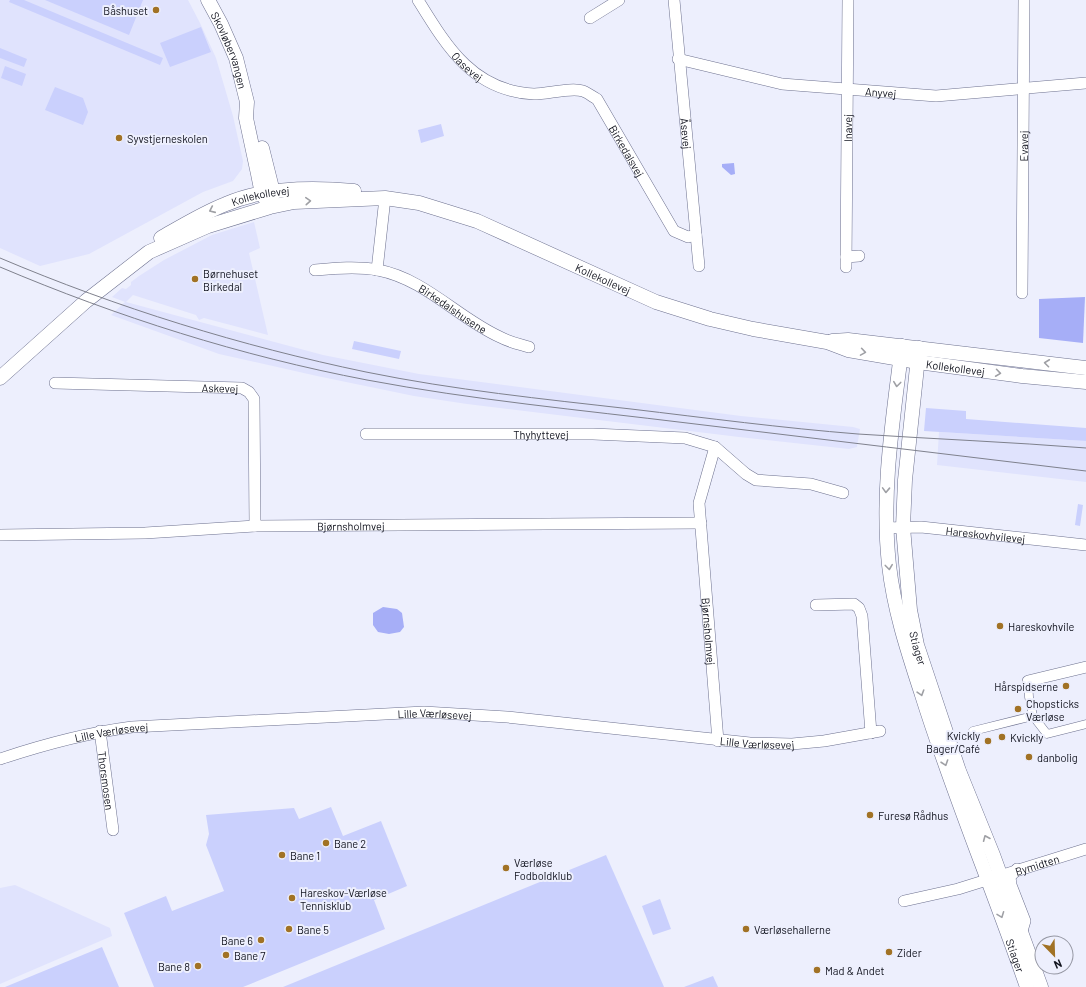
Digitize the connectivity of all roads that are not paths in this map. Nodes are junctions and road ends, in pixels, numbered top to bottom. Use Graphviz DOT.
graph roads {
  1 [pos="208,0"];
  2 [pos="418,0"];
  3 [pos="619,0"];
  4 [pos="674,0"];
  5 [pos="848,0"];
  6 [pos="1024,0"];
  7 [pos="590,18"];
  8 [pos="678,58"];
  9 [pos="1086,83"];
  10 [pos="1024,89"];
  11 [pos="847,90"];
  12 [pos="543,92"];
  13 [pos="267,193"];
  14 [pos="385,198"];
  15 [pos="270,207"];
  16 [pos="696,235"];
  17 [pos="149,252"];
  18 [pos="859,256"];
  19 [pos="700,266"];
  20 [pos="315,270"];
  21 [pos="377,270"];
  22 [pos="1022,293"];
  23 [pos="529,347"];
  24 [pos="901,352"];
  25 [pos="918,355"];
  26 [pos="1086,368"];
  27 [pos="0,378"];
  28 [pos="1086,382"];
  29 [pos="55,383"];
  30 [pos="366,434"];
  31 [pos="715,447"];
  32 [pos="843,493"];
  33 [pos="701,523"];
  34 [pos="255,526"];
  35 [pos="903,527"];
  36 [pos="886,528"];
  37 [pos="0,535"];
  38 [pos="1086,545"];
  39 [pos="816,605"];
  40 [pos="1086,667"];
  41 [pos="1028,682"];
  42 [pos="1033,716"];
  43 [pos="1086,724"];
  44 [pos="100,731"];
  45 [pos="973,731"];
  46 [pos="718,741"];
  47 [pos="0,759"];
  48 [pos="964,818"];
  49 [pos="113,830"];
  50 [pos="1086,848"];
  51 [pos="1017,869"];
  52 [pos="1001,874"];
  53 [pos="987,879"];
  54 [pos="972,884"];
  55 [pos="904,901"];
  56 [pos="1022,931"];
  57 [pos="1027,987"];
  58 [pos="1041,987"];
  1 -- 13 [label="street, Skovløbervangen"];
  2 -- 12 [label="street, Oasevej"];
  3 -- 7 [label="street"];
  4 -- 8 [label="street, Åsevej"];
  5 -- 11 [label="street, Inavej"];
  6 -- 10 [label="street, Evavej"];
  8 -- 11 [label="street, Anyvej"];
  8 -- 16 [label="street, Åsevej"];
  9 -- 10 [label="street, Anyvej"];
  10 -- 11 [label="street, Anyvej"];
  10 -- 22 [label="street, Evavej"];
  11 -- 18 [label="street, Inavej"];
  12 -- 16 [label="street, Birkedalsvej"];
  13 -- 14 [label="street, Kollekollevej"];
  13 -- 15 [label="street, Skovløbervangen"];
  13 -- 17 [label="street, Kollekollevej, one-way"];
  15 -- 14 [label="street, Kollekollevej, one-way"];
  14 -- 21 [label="street"];
  14 -- 24 [label="street, Kollekollevej"];
  15 -- 17 [label="street, Kollekollevej"];
  16 -- 19 [label="street, Åsevej"];
  17 -- 27 [label="street, Kollekollevej"];
  20 -- 21 [label="street, Birkedalshusene"];
  21 -- 23 [label="street, Birkedalshusene"];
  24 -- 25 [label="street, Kollekollevej"];
  24 -- 36 [label="street, Stiager, one-way"];
  26 -- 25 [label="street, Kollekollevej, one-way"];
  25 -- 28 [label="street, Kollekollevej, one-way"];
  25 -- 35 [label="street, Stiager"];
  29 -- 34 [label="street, Askevej"];
  30 -- 31 [label="street, Thyhyttevej"];
  31 -- 32 [label="street"];
  31 -- 33 [label="street, Bjørnsholmvej"];
  33 -- 34 [label="street, Bjørnsholmvej"];
  33 -- 46 [label="street, Bjørnsholmvej"];
  34 -- 37 [label="street, Bjørnsholmvej"];
  35 -- 36 [label="street, Hareskovhvilevej"];
  35 -- 38 [label="street, Hareskovhvilevej"];
  52 -- 35 [label="street, Stiager, one-way"];
  36 -- 48 [label="street, Stiager, one-way"];
  39 -- 46 [label="street, Lille Værløsevej"];
  40 -- 41 [label="street"];
  41 -- 42 [label="street"];
  42 -- 43 [label="street"];
  42 -- 45 [label="street"];
  44 -- 46 [label="street, Lille Værløsevej"];
  44 -- 47 [label="street, Lille Værløsevej"];
  44 -- 49 [label="street, Thorsmosen"];
  48 -- 53 [label="street, Stiager"];
  48 -- 54 [label="street, Stiager"];
  50 -- 51 [label="street, Bymidten"];
  51 -- 52 [label="street, Bymidten"];
  51 -- 56 [label="street, Stiager"];
  52 -- 53 [label="street, Bymidten"];
  52 -- 56 [label="street, Stiager"];
  53 -- 54 [label="street"];
  53 -- 57 [label="street, Stiager, one-way"];
  54 -- 55 [label="street"];
  56 -- 58 [label="street, Stiager"];
}
